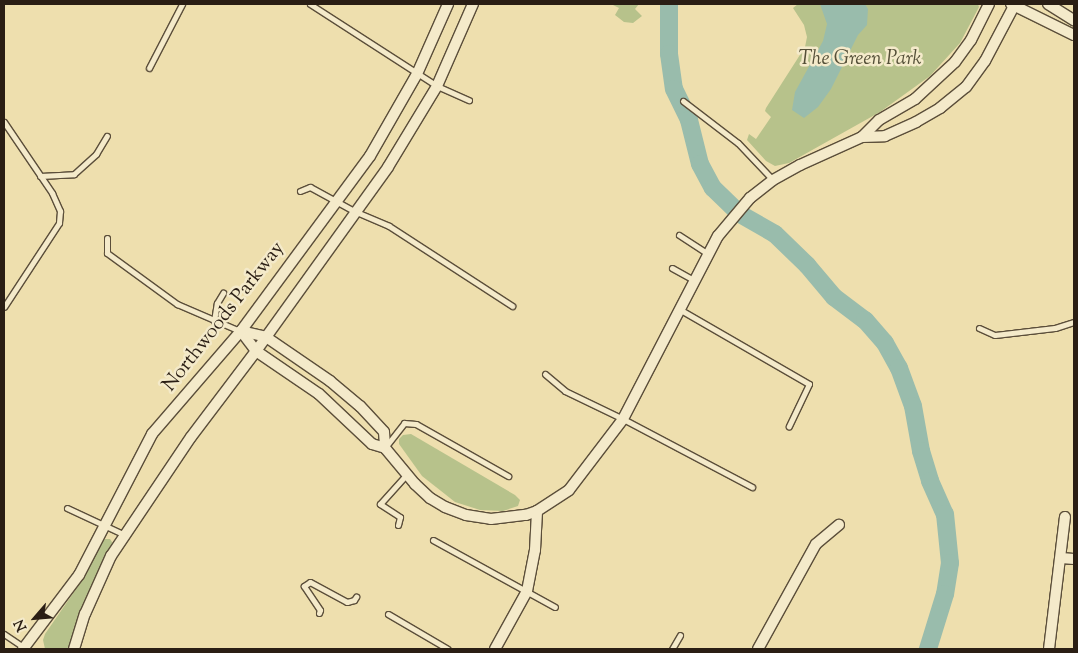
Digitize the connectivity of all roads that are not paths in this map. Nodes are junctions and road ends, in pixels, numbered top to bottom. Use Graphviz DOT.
graph roads {
  1 [pos="182,4"];
  2 [pos="310,4"];
  3 [pos="448,4"];
  4 [pos="473,4"];
  5 [pos="989,4"];
  6 [pos="1014,4"];
  7 [pos="1048,4"];
  8 [pos="1074,20"];
  9 [pos="1074,35"];
  10 [pos="149,68"];
  11 [pos="417,74"];
  12 [pos="437,86"];
  13 [pos="469,100"];
  14 [pos="683,101"];
  15 [pos="4,122"];
  16 [pos="107,136"];
  17 [pos="862,137"];
  18 [pos="40,176"];
  19 [pos="773,180"];
  20 [pos="300,191"];
  21 [pos="336,202"];
  22 [pos="354,211"];
  23 [pos="679,235"];
  24 [pos="107,238"];
  25 [pos="708,254"];
  26 [pos="672,268"];
  27 [pos="694,280"];
  28 [pos="223,293"];
  29 [pos="512,306"];
  30 [pos="4,308"];
  31 [pos="679,309"];
  32 [pos="214,321"];
  33 [pos="1074,322"];
  34 [pos="979,328"];
  35 [pos="241,331"];
  36 [pos="266,337"];
  37 [pos="256,352"];
  38 [pos="545,374"];
  39 [pos="623,419"];
  40 [pos="789,426"];
  41 [pos="385,448"];
  42 [pos="406,474"];
  43 [pos="508,476"];
  44 [pos="752,487"];
  45 [pos="67,508"];
  46 [pos="537,511"];
  47 [pos="1065,517"];
  48 [pos="398,524"];
  49 [pos="103,525"];
  50 [pos="839,525"];
  51 [pos="125,535"];
  52 [pos="433,540"];
  53 [pos="1060,558"];
  54 [pos="1074,559"];
  55 [pos="527,592"];
  56 [pos="356,596"];
  57 [pos="555,607"];
  58 [pos="319,613"];
  59 [pos="388,614"];
  60 [pos="4,634"];
  61 [pos="680,635"];
  62 [pos="25,649"];
  63 [pos="74,649"];
  64 [pos="448,649"];
  65 [pos="495,649"];
  66 [pos="672,649"];
  67 [pos="758,649"];
  68 [pos="1049,649"];
  1 -- 10 [label="lane"];
  2 -- 11 [label="lane"];
  3 -- 11 [label="street, Northwoods Parkway"];
  4 -- 12 [label="street, Northwoods Parkway"];
  5 -- 17 [label="street"];
  6 -- 9 [label="street"];
  6 -- 17 [label="street"];
  7 -- 8 [label="street"];
  11 -- 12 [label="lane"];
  11 -- 21 [label="street, Northwoods Parkway"];
  12 -- 13 [label="lane"];
  12 -- 22 [label="street, Northwoods Parkway"];
  14 -- 19 [label="lane"];
  15 -- 18 [label="lane"];
  16 -- 18 [label="lane"];
  17 -- 19 [label="street"];
  18 -- 30 [label="lane"];
  19 -- 25 [label="street"];
  20 -- 21 [label="lane"];
  21 -- 22 [label="lane"];
  21 -- 35 [label="street, Northwoods Parkway"];
  22 -- 29 [label="lane"];
  22 -- 36 [label="street, Northwoods Parkway"];
  23 -- 25 [label="lane"];
  24 -- 32 [label="lane"];
  25 -- 27 [label="street"];
  26 -- 27 [label="lane"];
  27 -- 31 [label="street"];
  28 -- 32 [label="lane"];
  31 -- 39 [label="street"];
  31 -- 40 [label="lane"];
  32 -- 35 [label="lane"];
  33 -- 34 [label="lane"];
  35 -- 36 [label="street"];
  35 -- 37 [label="street"];
  35 -- 49 [label="street, Northwoods Parkway"];
  36 -- 37 [label="street, Northwoods Parkway"];
  36 -- 41 [label="street"];
  37 -- 41 [label="street"];
  37 -- 51 [label="street, Northwoods Parkway"];
  38 -- 39 [label="lane"];
  39 -- 44 [label="lane"];
  39 -- 46 [label="street"];
  41 -- 42 [label="street"];
  41 -- 43 [label="lane"];
  42 -- 46 [label="street"];
  42 -- 48 [label="lane"];
  45 -- 49 [label="lane"];
  46 -- 55 [label="street"];
  47 -- 53 [label="street"];
  49 -- 51 [label="lane"];
  49 -- 62 [label="street, Northwoods Parkway"];
  50 -- 67 [label="street"];
  51 -- 63 [label="street, Northwoods Parkway"];
  52 -- 55 [label="lane"];
  53 -- 54 [label="street"];
  53 -- 68 [label="street"];
  55 -- 57 [label="lane"];
  55 -- 65 [label="street"];
  56 -- 58 [label="lane"];
  59 -- 64 [label="lane"];
  60 -- 62 [label="lane"];
  61 -- 66 [label="lane"];
}
